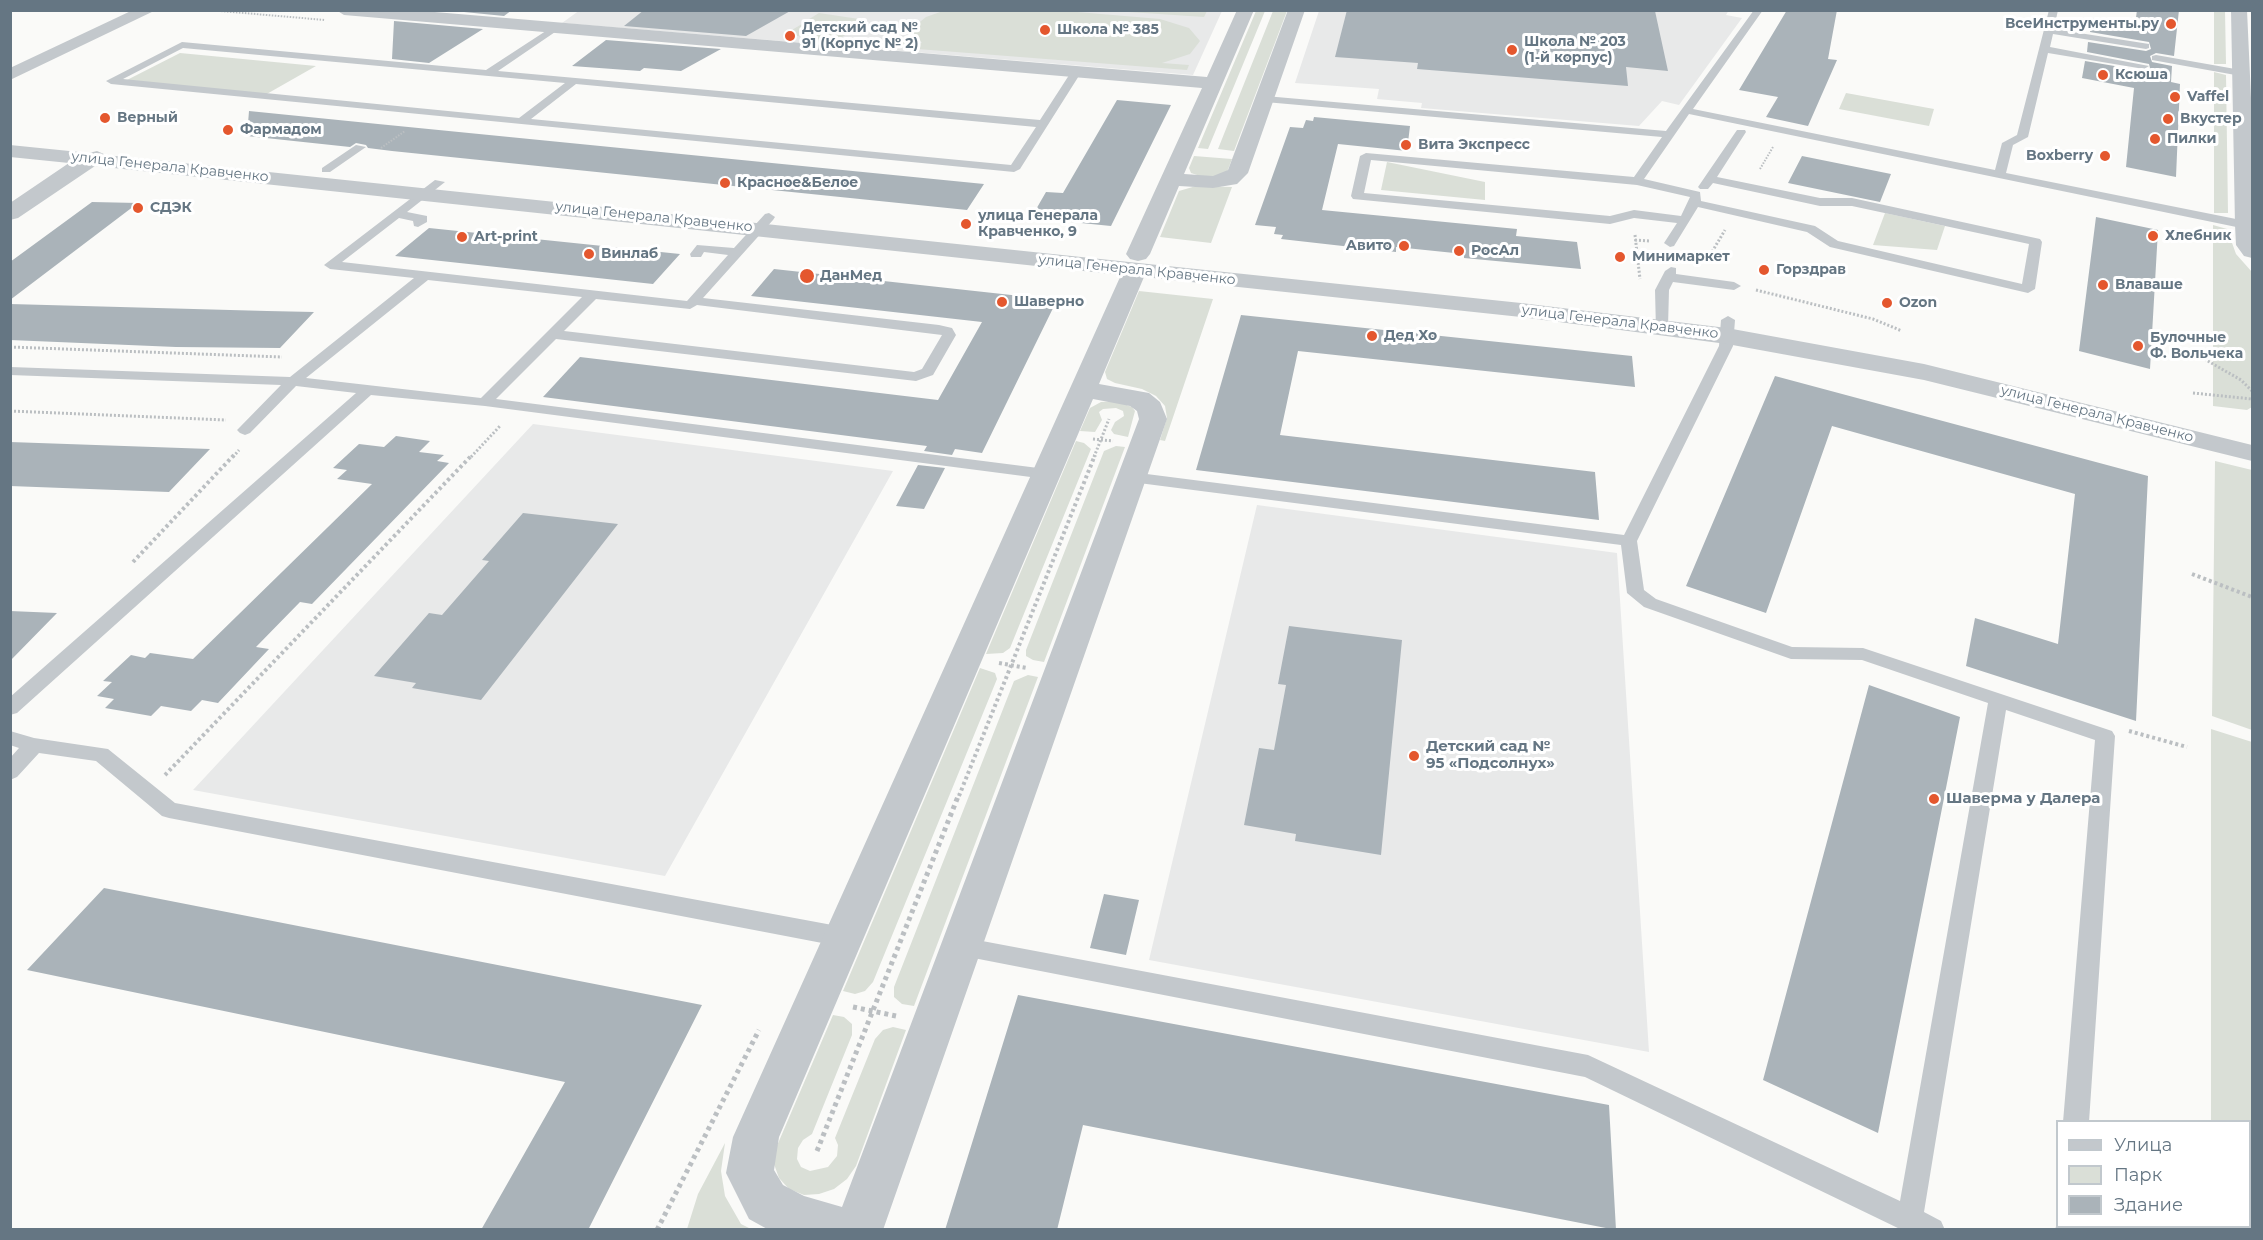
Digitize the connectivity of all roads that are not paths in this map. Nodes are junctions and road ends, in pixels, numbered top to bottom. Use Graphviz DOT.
graph roads {
  1 [pos="148,10"];
  2 [pos="344,10"];
  3 [pos="1246,10"];
  4 [pos="1297,10"];
  5 [pos="1760,10"];
  6 [pos="2054,10"];
  7 [pos="2239,10"];
  8 [pos="557,19"];
  9 [pos="2049,31"];
  10 [pos="2074,35"];
  11 [pos="2146,46"];
  12 [pos="2044,50"];
  13 [pos="2070,54"];
  14 [pos="2156,58"];
  15 [pos="2144,66"];
  16 [pos="1077,71"];
  17 [pos="488,73"];
  18 [pos="2241,73"];
  19 [pos="10,75"];
  20 [pos="574,81"];
  21 [pos="1214,83"];
  22 [pos="1265,99"];
  23 [pos="1688,111"];
  24 [pos="521,121"];
  25 [pos="1043,124"];
  26 [pos="1741,132"];
  27 [pos="1669,135"];
  28 [pos="10,136"];
  29 [pos="115,147"];
  30 [pos="360,147"];
  31 [pos="10,151"];
  32 [pos="93,159"];
  33 [pos="327,170"];
  34 [pos="2000,175"];
  35 [pos="1171,179"];
  36 [pos="1711,179"];
  37 [pos="1637,181"];
  38 [pos="432,188"];
  39 [pos="1696,199"];
  40 [pos="10,213"];
  41 [pos="397,214"];
  42 [pos="1685,220"];
  43 [pos="418,223"];
  44 [pos="763,223"];
  45 [pos="2246,225"];
  46 [pos="1670,243"];
  47 [pos="2253,251"];
  48 [pos="737,252"];
  49 [pos="696,254"];
  50 [pos="1137,262"];
  51 [pos="425,276"];
  52 [pos="1734,286"];
  53 [pos="592,294"];
  54 [pos="694,301"];
  55 [pos="1661,319"];
  56 [pos="1728,328"];
  57 [pos="553,334"];
  58 [pos="10,371"];
  59 [pos="293,381"];
  60 [pos="1084,389"];
  61 [pos="368,390"];
  62 [pos="485,402"];
  63 [pos="249,425"];
  64 [pos="2253,431"];
  65 [pos="2253,453"];
  66 [pos="1137,461"];
  67 [pos="1046,474"];
  68 [pos="1629,541"];
  69 [pos="1998,699"];
  70 [pos="10,708"];
  71 [pos="10,738"];
  72 [pos="34,745"];
  73 [pos="10,772"];
  74 [pos="843,937"];
  75 [pos="961,947"];
  76 [pos="2076,1120"];
  77 [pos="1910,1219"];
  78 [pos="838,1230"];
  79 [pos="858,1230"];
  80 [pos="1932,1230"];
  1 -- 19 [label="street"];
  2 -- 8 [label="street"];
  3 -- 21 [label="street"];
  4 -- 22 [label="street"];
  5 -- 23 [label="lane"];
  6 -- 9 [label="lane"];
  7 -- 18 [label="street"];
  8 -- 16 [label="street"];
  8 -- 17 [label="lane"];
  9 -- 10 [label="lane"];
  9 -- 12 [label="lane"];
  10 -- 11 [label="lane"];
  10 -- 13 [label="lane"];
  12 -- 13 [label="lane"];
  12 -- 34 [label="lane"];
  13 -- 15 [label="lane"];
  14 -- 18 [label="lane"];
  16 -- 21 [label="street"];
  16 -- 25 [label="lane"];
  17 -- 20 [label="lane"];
  17 -- 24 [label="lane"];
  18 -- 45 [label="street"];
  20 -- 24 [label="lane"];
  20 -- 25 [label="lane"];
  21 -- 35 [label="street"];
  22 -- 27 [label="lane"];
  22 -- 35 [label="street"];
  23 -- 27 [label="lane"];
  23 -- 34 [label="lane"];
  24 -- 25 [label="lane"];
  26 -- 36 [label="lane"];
  27 -- 37 [label="lane"];
  28 -- 29 [label="street, улица Генерала Кравченко"];
  29 -- 32 [label="street"];
  29 -- 33 [label="street, улица Генерала Кравченко"];
  30 -- 33 [label="lane"];
  31 -- 32 [label="street, улица Генерала Кравченко"];
  32 -- 38 [label="street, улица Генерала Кравченко"];
  32 -- 40 [label="street"];
  33 -- 38 [label="street, улица Генерала Кравченко"];
  34 -- 45 [label="lane"];
  35 -- 50 [label="street"];
  36 -- 39 [label="lane"];
  36 -- 39 [label="lane"];
  37 -- 39 [label="lane"];
  37 -- 42 [label="lane"];
  38 -- 41 [label="lane"];
  38 -- 44 [label="street, улица Генерала Кравченко"];
  39 -- 42 [label="lane"];
  41 -- 43 [label="lane"];
  41 -- 51 [label="lane"];
  42 -- 46 [label="lane"];
  44 -- 48 [label="lane"];
  44 -- 50 [label="street, улица Генерала Кравченко"];
  45 -- 47 [label="street"];
  48 -- 49 [label="lane"];
  48 -- 54 [label="lane"];
  50 -- 55 [label="street, улица Генерала Кравченко"];
  50 -- 60 [label="street"];
  51 -- 53 [label="lane"];
  51 -- 59 [label="lane"];
  52 -- 55 [label="lane"];
  53 -- 54 [label="lane"];
  53 -- 57 [label="lane"];
  54 -- 57 [label="lane"];
  55 -- 56 [label="street, улица Генерала Кравченко"];
  56 -- 64 [label="street, улица Генерала Кравченко"];
  56 -- 65 [label="street, улица Генерала Кравченко"];
  56 -- 68 [label="lane"];
  57 -- 62 [label="lane"];
  58 -- 59 [label="lane"];
  59 -- 61 [label="lane"];
  59 -- 63 [label="lane"];
  60 -- 66 [label="street"];
  60 -- 67 [label="street"];
  61 -- 62 [label="lane"];
  61 -- 70 [label="lane"];
  62 -- 67 [label="lane"];
  66 -- 68 [label="lane"];
  66 -- 75 [label="street"];
  67 -- 74 [label="street"];
  68 -- 69 [label="lane"];
  69 -- 76 [label="lane"];
  69 -- 77 [label="lane"];
  71 -- 72 [label="lane"];
  72 -- 73 [label="lane"];
  72 -- 74 [label="lane"];
  74 -- 78 [label="street"];
  75 -- 77 [label="lane"];
  75 -- 79 [label="street"];
  77 -- 80 [label="lane"];
}
